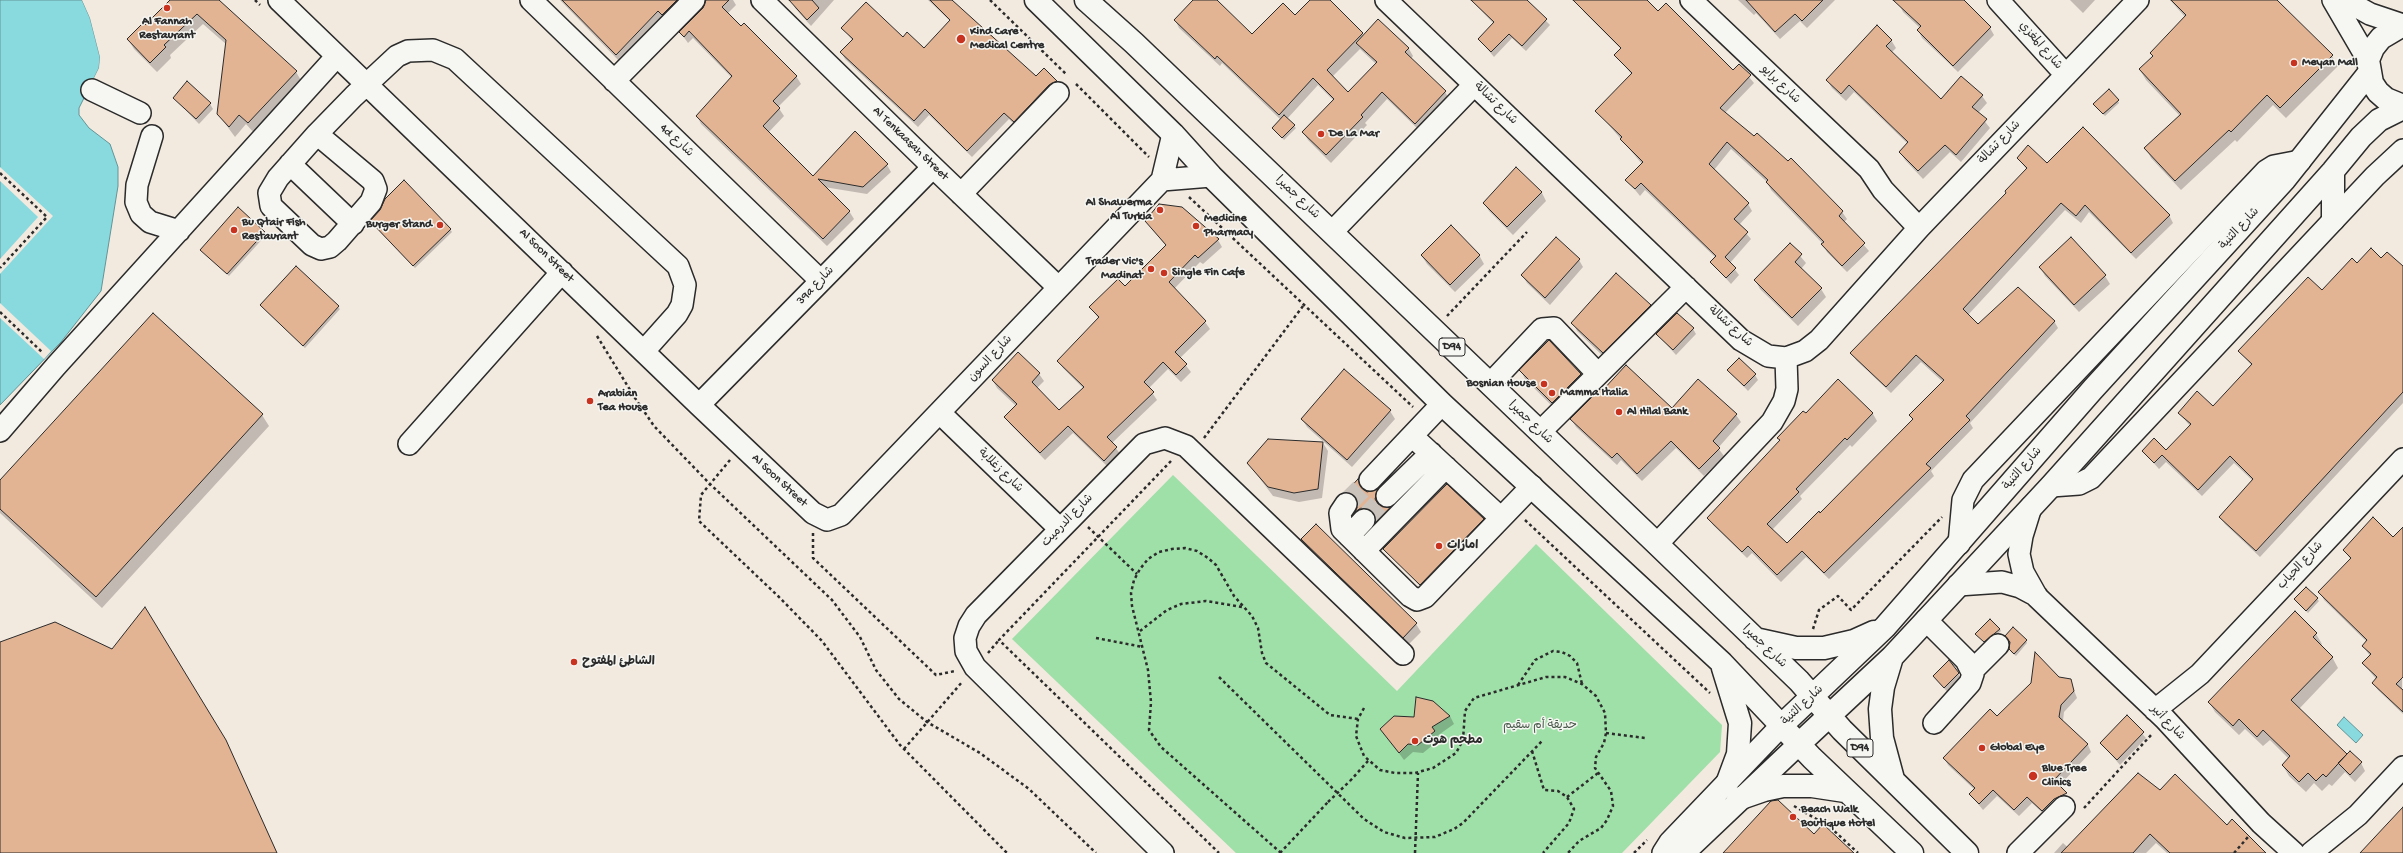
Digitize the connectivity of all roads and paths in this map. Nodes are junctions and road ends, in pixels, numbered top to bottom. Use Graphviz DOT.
graph roads {
  1 [pos="255,0"];
  2 [pos="531,0"];
  3 [pos="694,0"];
  4 [pos="762,0"];
  5 [pos="1036,0"];
  6 [pos="1386,0"];
  7 [pos="1691,0"];
  8 [pos="1998,0"];
  9 [pos="2138,0"];
  10 [pos="2333,0"];
  11 [pos="2345,0"];
  12 [pos="1088,1"];
  13 [pos="277,3"];
  14 [pos="2403,25"];
  15 [pos="337,56"];
  16 [pos="2369,66"];
  17 [pos="2071,69"];
  18 [pos="614,81"];
  19 [pos="366,84"];
  20 [pos="1474,85"];
  21 [pos="92,90"];
  22 [pos="1058,93"];
  23 [pos="2403,107"];
  24 [pos="140,113"];
  25 [pos="317,134"];
  26 [pos="1173,134"];
  27 [pos="152,136"];
  28 [pos="2403,150"];
  29 [pos="2300,161"];
  30 [pos="290,164"];
  31 [pos="932,167"];
  32 [pos="2333,171"];
  33 [pos="0,173"];
  34 [pos="1211,176"];
  35 [pos="1162,180"];
  36 [pos="961,194"];
  37 [pos="2333,220"];
  38 [pos="1925,222"];
  39 [pos="353,224"];
  40 [pos="180,231"];
  41 [pos="1332,232"];
  42 [pos="1527,232"];
  43 [pos="0,268"];
  44 [pos="562,272"];
  45 [pos="821,281"];
  46 [pos="1058,287"];
  47 [pos="1686,287"];
  48 [pos="1303,306"];
  49 [pos="0,312"];
  50 [pos="1434,330"];
  51 [pos="595,332"];
  52 [pos="644,352"];
  53 [pos="1786,358"];
  54 [pos="56,366"];
  55 [pos="1598,374"];
  56 [pos="1490,384"];
  57 [pos="1442,404"];
  58 [pos="699,405"];
  59 [pos="941,414"];
  60 [pos="0,431"];
  61 [pos="1540,432"];
  62 [pos="1412,436"];
  63 [pos="409,444"];
  64 [pos="1186,446"];
  65 [pos="743,447"];
  66 [pos="1431,453"];
  67 [pos="2403,459"];
  68 [pos="1446,468"];
  69 [pos="1370,480"];
  70 [pos="709,483"];
  71 [pos="1532,486"];
  72 [pos="2051,486"];
  73 [pos="1387,496"];
  74 [pos="1346,504"];
  75 [pos="2031,507"];
  76 [pos="813,513"];
  77 [pos="1075,514"];
  78 [pos="1501,518"];
  79 [pos="1364,520"];
  80 [pos="1060,529"];
  81 [pos="1098,536"];
  82 [pos="1349,536"];
  83 [pos="1657,544"];
  84 [pos="1959,544"];
  85 [pos="1364,551"];
  86 [pos="1137,574"];
  87 [pos="1958,585"];
  88 [pos="2037,596"];
  89 [pos="1242,607"];
  90 [pos="1926,620"];
  91 [pos="1885,627"];
  92 [pos="1140,631"];
  93 [pos="1096,638"];
  94 [pos="1755,639"];
  95 [pos="999,640"];
  96 [pos="1998,645"];
  97 [pos="1143,647"];
  98 [pos="1403,654"];
  99 [pos="1892,657"];
  100 [pos="1722,663"];
  101 [pos="975,668"];
  102 [pos="1972,671"];
  103 [pos="1219,677"];
  104 [pos="1582,684"];
  105 [pos="1518,685"];
  106 [pos="1813,697"];
  107 [pos="1364,708"];
  108 [pos="2160,715"];
  109 [pos="1829,716"];
  110 [pos="1358,719"];
  111 [pos="927,722"];
  112 [pos="1934,723"];
  113 [pos="1782,725"];
  114 [pos="1606,733"];
  115 [pos="1645,738"];
  116 [pos="1542,740"];
  117 [pos="1799,744"];
  118 [pos="904,749"];
  119 [pos="1532,751"];
  120 [pos="1368,761"];
  121 [pos="2403,767"];
  122 [pos="1418,773"];
  123 [pos="1598,773"];
  124 [pos="1893,779"];
  125 [pos="1783,786"];
  126 [pos="1733,790"];
  127 [pos="1845,790"];
  128 [pos="1567,797"];
  129 [pos="2064,807"];
  130 [pos="2358,815"];
  131 [pos="1416,839"];
  132 [pos="1007,853"];
  133 [pos="1096,853"];
  134 [pos="1163,853"];
  135 [pos="1219,853"];
  136 [pos="1280,853"];
  137 [pos="1415,853"];
  138 [pos="1543,853"];
  139 [pos="1568,853"];
  140 [pos="1663,853"];
  141 [pos="1684,853"];
  142 [pos="1858,853"];
  143 [pos="1912,853"];
  144 [pos="1967,853"];
  145 [pos="2018,853"];
  146 [pos="2294,853"];
  147 [pos="2310,853"];
  148 [pos="2330,853"];
  1 -- 13 [label="path"];
  2 -- 18 [label="street, 4d شارع"];
  3 -- 18 [label="street"];
  4 -- 31 [label="street, Al Tenkaasah Street"];
  5 -- 26 [label="main road"];
  6 -- 20 [label="street, شارع تشالة"];
  7 -- 38 [label="street, شارع برايو"];
  8 -- 17 [label="street, شارع المغزي"];
  9 -- 17 [label="street, شارع تشالة"];
  10 -- 16 [label="street"];
  11 -- 14 [label="street"];
  12 -- 41 [label="main road, شارع جميرا / D94"];
  13 -- 15 [label="street, Al Soon Street"];
  14 -- 16 [label="main road, شارع الثنية"];
  15 -- 19 [label="street, Al Soon Street"];
  15 -- 40 [label="street"];
  16 -- 23 [label="main road"];
  16 -- 29 [label="main road, شارع الثنية"];
  17 -- 38 [label="street, شارع تشالة"];
  18 -- 45 [label="street, 4d شارع"];
  19 -- 25 [label="street"];
  19 -- 44 [label="street, Al Soon Street"];
  19 -- 52 [label="street"];
  20 -- 41 [label="street"];
  20 -- 47 [label="street, شارع تشالة"];
  21 -- 24 [label="street"];
  22 -- 36 [label="street"];
  23 -- 32 [label="main road, شارع الثنية"];
  25 -- 30 [label="street"];
  25 -- 39 [label="street"];
  26 -- 34 [label="main road"];
  26 -- 35 [label="street"];
  27 -- 40 [label="street"];
  28 -- 37 [label="street"];
  29 -- 84 [label="main road, شارع الثنية"];
  29 -- 84 [label="street"];
  30 -- 39 [label="street"];
  30 -- 39 [label="street"];
  31 -- 36 [label="street, Al Tenkaasah Street"];
  31 -- 45 [label="street, 39a شارع"];
  32 -- 37 [label="main road"];
  32 -- 72 [label="main road, شارع الثنية"];
  33 -- 43 [label="path"];
  34 -- 35 [label="street"];
  34 -- 57 [label="main road"];
  35 -- 46 [label="street, شارع السون"];
  36 -- 46 [label="street, Al Tenkaasah Street"];
  37 -- 72 [label="street"];
  38 -- 53 [label="street, شارع تشالة"];
  40 -- 54 [label="street"];
  41 -- 50 [label="main road, شارع جميرا / D94"];
  42 -- 50 [label="path"];
  44 -- 52 [label="street, Al Soon Street"];
  44 -- 63 [label="street"];
  45 -- 58 [label="street, 39a شارع"];
  46 -- 59 [label="street, شارع السون"];
  47 -- 53 [label="street, شارع تشالة"];
  47 -- 55 [label="street"];
  48 -- 64 [label="path"];
  49 -- 54 [label="path"];
  50 -- 56 [label="main road, شارع جميرا / D94"];
  51 -- 70 [label="path"];
  52 -- 58 [label="street, Al Soon Street"];
  53 -- 83 [label="street"];
  54 -- 60 [label="street"];
  55 -- 56 [label="street"];
  55 -- 61 [label="street"];
  56 -- 61 [label="main road, شارع جميرا / D94"];
  57 -- 62 [label="street"];
  57 -- 71 [label="main road"];
  58 -- 65 [label="street, Al Soon Street"];
  59 -- 76 [label="street, شارع السون"];
  59 -- 80 [label="street, شارع زغلابة"];
  61 -- 83 [label="main road, شارع جميرا / D94"];
  62 -- 66 [label="street"];
  62 -- 69 [label="street"];
  64 -- 77 [label="street, شارع الدرميت"];
  64 -- 81 [label="path"];
  64 -- 98 [label="street, شارع الدرميت"];
  65 -- 70 [label="path"];
  65 -- 76 [label="street, Al Soon Street"];
  66 -- 68 [label="street"];
  66 -- 73 [label="street"];
  67 -- 108 [label="street, شارع الحياب"];
  68 -- 78 [label="street"];
  68 -- 85 [label="street"];
  70 -- 111 [label="path"];
  70 -- 118 [label="path"];
  71 -- 78 [label="street"];
  71 -- 100 [label="main road"];
  72 -- 75 [label="main road, شارع الثنية"];
  74 -- 82 [label="street"];
  75 -- 87 [label="main road, شارع الثنية"];
  75 -- 88 [label="street, شارع أنير"];
  76 -- 101 [label="path"];
  77 -- 80 [label="street, شارع الدرميت"];
  77 -- 81 [label="path"];
  78 -- 85 [label="street"];
  79 -- 82 [label="street"];
  80 -- 101 [label="street, شارع الدرميت"];
  81 -- 86 [label="path"];
  81 -- 95 [label="path"];
  82 -- 85 [label="street"];
  83 -- 94 [label="main road, شارع جميرا / D94"];
  84 -- 91 [label="main road, شارع الثنية"];
  86 -- 89 [label="path"];
  86 -- 92 [label="path"];
  87 -- 88 [label="street, شارع أنير"];
  87 -- 90 [label="main road, شارع الثنية"];
  88 -- 108 [label="street, شارع أنير"];
  89 -- 92 [label="path"];
  89 -- 110 [label="path"];
  90 -- 99 [label="main road, شارع الثنية"];
  90 -- 102 [label="street"];
  91 -- 94 [label="main road"];
  91 -- 106 [label="main road, شارع الثنية"];
  92 -- 97 [label="path"];
  93 -- 97 [label="path"];
  94 -- 106 [label="main road, شارع جميرا / D94"];
  95 -- 101 [label="path"];
  95 -- 135 [label="path"];
  96 -- 102 [label="street"];
  97 -- 136 [label="path"];
  99 -- 109 [label="main road, شارع الثنية"];
  99 -- 124 [label="main road"];
  100 -- 113 [label="main road"];
  100 -- 126 [label="main road"];
  101 -- 111 [label="path"];
  101 -- 134 [label="street, شارع الدرميت"];
  102 -- 112 [label="street"];
  103 -- 131 [label="path"];
  104 -- 105 [label="path"];
  104 -- 105 [label="path"];
  104 -- 114 [label="path"];
  105 -- 122 [label="path"];
  106 -- 109 [label="main road, شارع جميرا / D94"];
  106 -- 113 [label="main road, شارع الثنية"];
  107 -- 110 [label="path"];
  108 -- 129 [label="path"];
  108 -- 146 [label="street, شارع أنير"];
  109 -- 117 [label="main road, شارع الثنية"];
  109 -- 124 [label="main road, شارع جميرا / D94"];
  110 -- 120 [label="path"];
  111 -- 118 [label="path"];
  111 -- 133 [label="path"];
  113 -- 117 [label="main road"];
  113 -- 126 [label="street, شارع الثنية"];
  114 -- 115 [label="path"];
  114 -- 123 [label="path"];
  116 -- 119 [label="path"];
  117 -- 126 [label="street, شارع الثنية"];
  117 -- 127 [label="main road"];
  118 -- 132 [label="path"];
  119 -- 128 [label="path"];
  119 -- 131 [label="path"];
  120 -- 122 [label="path"];
  120 -- 136 [label="path, bridge"];
  121 -- 130 [label="street"];
  122 -- 131 [label="path"];
  123 -- 128 [label="path"];
  123 -- 139 [label="path"];
  124 -- 144 [label="main road, شارع جميرا / D94"];
  125 -- 126 [label="main road"];
  125 -- 127 [label="main road"];
  125 -- 142 [label="path"];
  126 -- 140 [label="street, شارع الثنية"];
  126 -- 141 [label="street, شارع الثنية"];
  127 -- 143 [label="main road"];
  128 -- 138 [label="path"];
  129 -- 145 [label="street"];
  130 -- 147 [label="street"];
  130 -- 148 [label="street"];
  131 -- 137 [label="path"];
}
